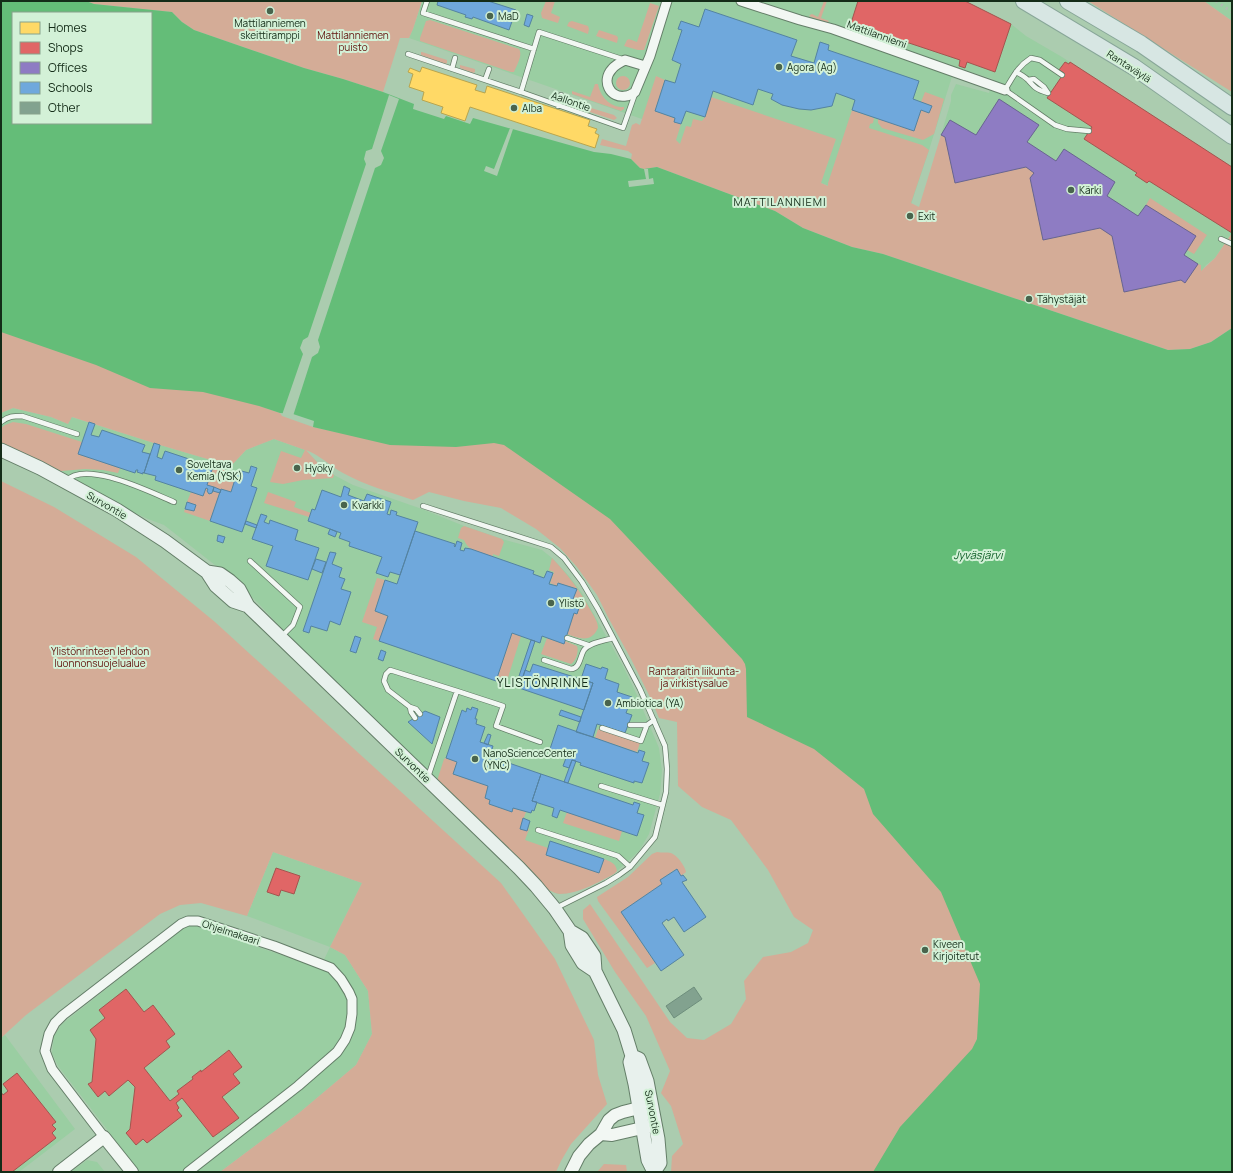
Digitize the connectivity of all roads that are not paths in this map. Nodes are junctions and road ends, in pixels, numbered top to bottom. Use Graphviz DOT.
graph roads {
  1 [pos="427,1"];
  2 [pos="668,1"];
  3 [pos="741,1"];
  4 [pos="1024,1"];
  5 [pos="1068,1"];
  6 [pos="534,49"];
  7 [pos="408,54"];
  8 [pos="455,58"];
  9 [pos="625,60"];
  10 [pos="645,66"];
  11 [pos="452,69"];
  12 [pos="489,69"];
  13 [pos="1016,72"];
  14 [pos="1062,75"];
  15 [pos="485,80"];
  16 [pos="1028,80"];
  17 [pos="1005,90"];
  18 [pos="521,92"];
  19 [pos="635,92"];
  20 [pos="561,95"];
  21 [pos="558,106"];
  22 [pos="1232,107"];
  23 [pos="1089,131"];
  24 [pos="1232,136"];
  25 [pos="1221,239"];
  26 [pos="1232,244"];
  27 [pos="1,422"];
  28 [pos="78,434"];
  29 [pos="1,450"];
  30 [pos="65,482"];
  31 [pos="174,502"];
  32 [pos="423,506"];
  33 [pos="250,561"];
  34 [pos="280,638"];
  35 [pos="567,638"];
  36 [pos="613,638"];
  37 [pos="588,645"];
  38 [pos="544,660"];
  39 [pos="457,691"];
  40 [pos="410,707"];
  41 [pos="420,714"];
  42 [pos="415,718"];
  43 [pos="654,720"];
  44 [pos="630,725"];
  45 [pos="648,725"];
  46 [pos="602,728"];
  47 [pos="540,742"];
  48 [pos="425,777"];
  49 [pos="601,786"];
  50 [pos="662,805"];
  51 [pos="538,830"];
  52 [pos="630,867"];
  53 [pos="555,909"];
  54 [pos="645,1107"];
  55 [pos="649,1127"];
  56 [pos="601,1134"];
  57 [pos="104,1137"];
  58 [pos="59,1172"];
  59 [pos="132,1172"];
  60 [pos="188,1172"];
  61 [pos="571,1172"];
  62 [pos="654,1172"];
  1 -- 6 [label="lane"];
  2 -- 10 [label="street"];
  3 -- 17 [label="street, Mattilanniemi"];
  4 -- 24 [label="highway, Rantaväylä"];
  5 -- 22 [label="highway"];
  6 -- 9 [label="lane"];
  6 -- 18 [label="lane"];
  7 -- 11 [label="lane, Aallontie"];
  8 -- 11 [label="lane"];
  9 -- 10 [label="street"];
  9 -- 19 [label="street"];
  10 -- 19 [label="street"];
  11 -- 15 [label="lane, Aallontie"];
  12 -- 15 [label="lane"];
  13 -- 14 [label="lane"];
  13 -- 16 [label="lane"];
  13 -- 17 [label="lane"];
  15 -- 18 [label="lane, Aallontie"];
  17 -- 23 [label="lane"];
  18 -- 21 [label="lane, Aallontie"];
  19 -- 21 [label="lane, Aallontie"];
  20 -- 21 [label="lane"];
  25 -- 26 [label="lane"];
  27 -- 28 [label="lane"];
  29 -- 30 [label="main road, Survontie"];
  30 -- 31 [label="lane"];
  30 -- 34 [label="main road, Survontie"];
  32 -- 36 [label="lane"];
  33 -- 34 [label="lane"];
  34 -- 48 [label="main road, Survontie"];
  35 -- 37 [label="lane"];
  36 -- 37 [label="lane"];
  36 -- 43 [label="lane"];
  37 -- 38 [label="lane"];
  39 -- 40 [label="lane"];
  39 -- 47 [label="lane"];
  39 -- 48 [label="lane"];
  40 -- 41 [label="lane"];
  40 -- 42 [label="lane"];
  43 -- 45 [label="lane"];
  43 -- 50 [label="lane"];
  44 -- 45 [label="lane"];
  45 -- 46 [label="lane"];
  48 -- 53 [label="main road, Survontie"];
  49 -- 50 [label="lane"];
  50 -- 52 [label="lane"];
  51 -- 52 [label="lane"];
  52 -- 53 [label="lane"];
  53 -- 54 [label="main road, Survontie"];
  54 -- 55 [label="main road, Survontie"];
  54 -- 56 [label="street"];
  55 -- 56 [label="street"];
  55 -- 62 [label="main road, Survontie"];
  56 -- 61 [label="street"];
  57 -- 58 [label="street"];
  57 -- 59 [label="street, Ohjelmakaari"];
  57 -- 60 [label="street, Ohjelmakaari"];
}
